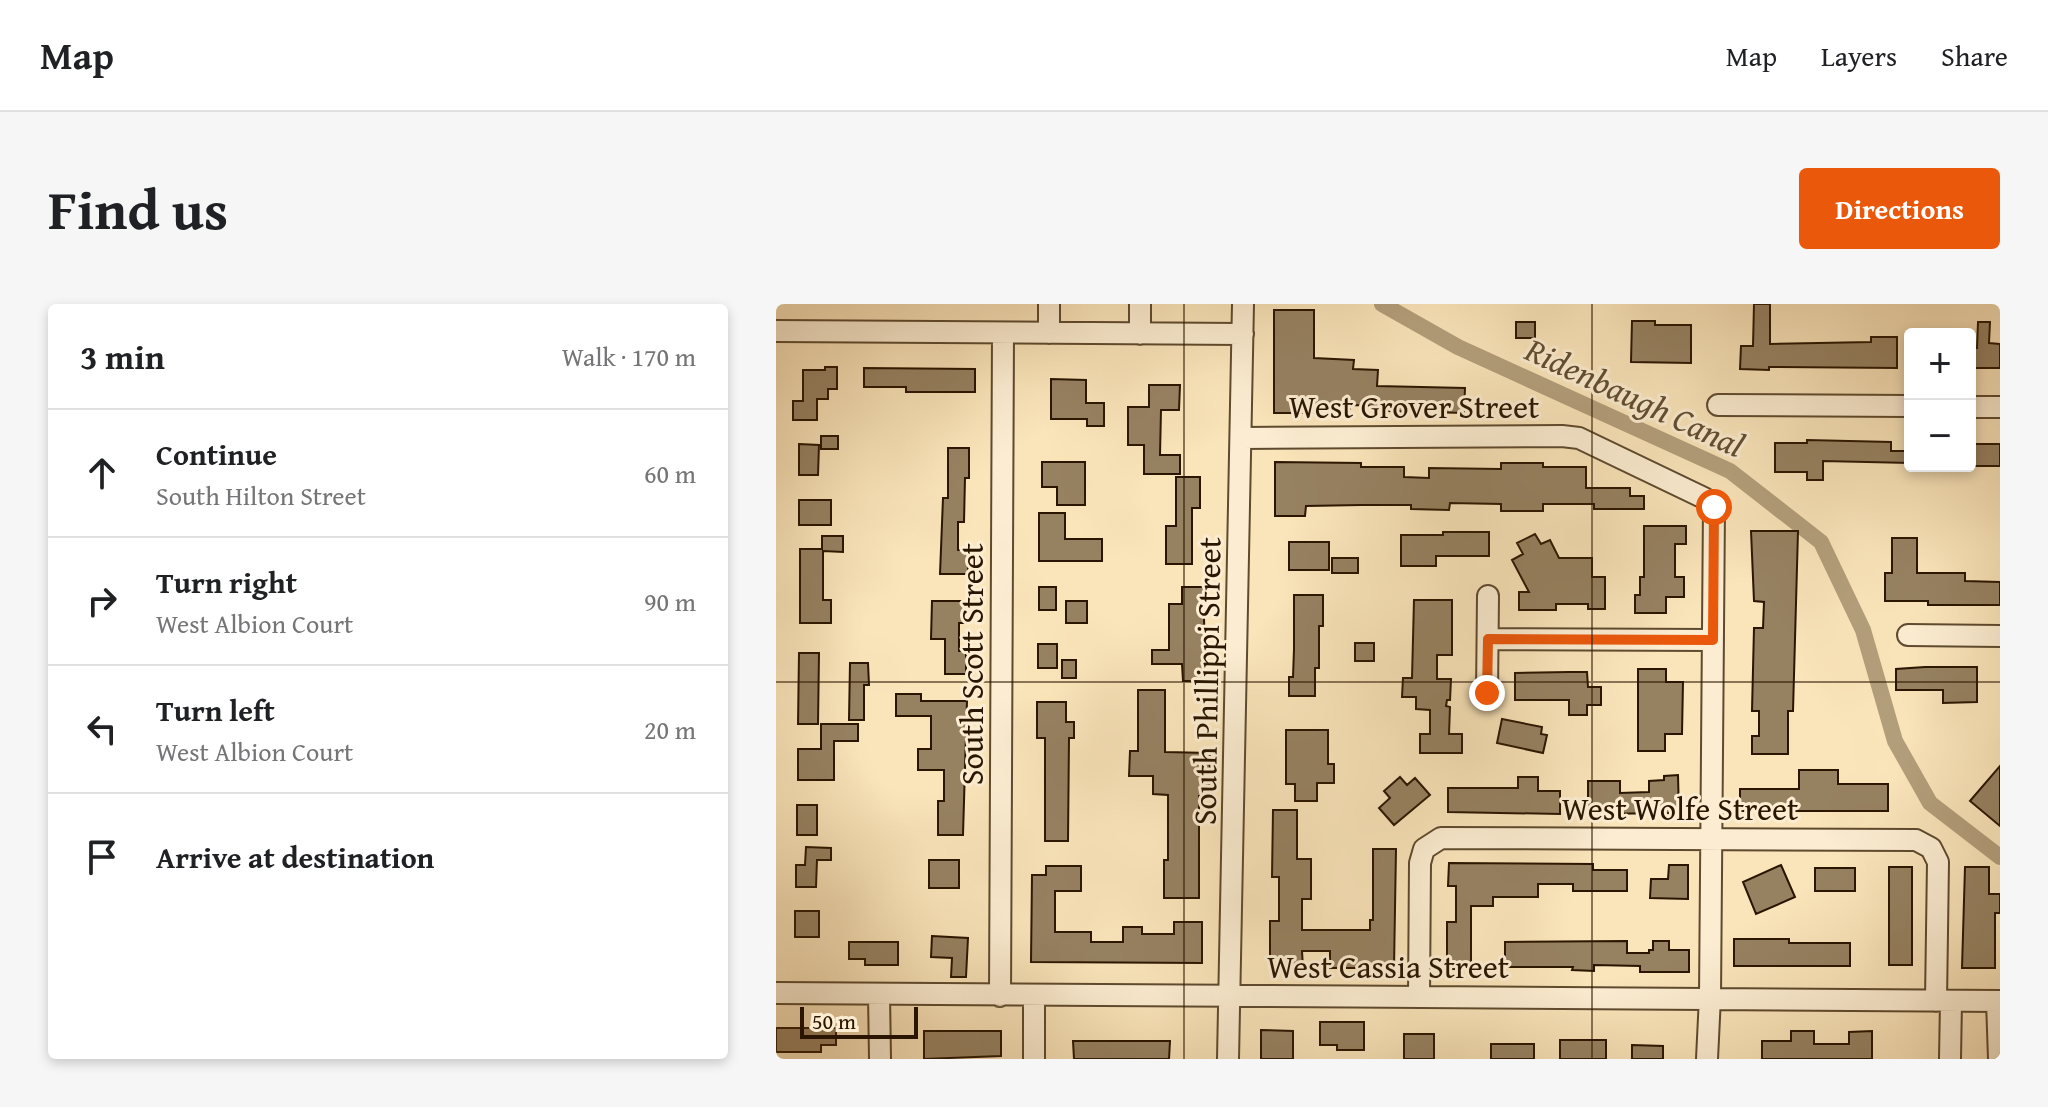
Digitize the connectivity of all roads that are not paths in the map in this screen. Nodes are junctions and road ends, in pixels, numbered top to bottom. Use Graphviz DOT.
graph roads {
  1 [pos="1049,304"];
  2 [pos="1140,304"];
  3 [pos="1243,304"];
  4 [pos="776,331"];
  5 [pos="1003,333"];
  6 [pos="1049,333"];
  7 [pos="1140,334"];
  8 [pos="1243,334"];
  9 [pos="1718,405"];
  10 [pos="1904,406"];
  11 [pos="1976,407"];
  12 [pos="2000,407"];
  13 [pos="1242,438"];
  14 [pos="1488,596"];
  15 [pos="1908,635"];
  16 [pos="2000,636"];
  17 [pos="1488,639"];
  18 [pos="1713,640"];
  19 [pos="1487,693"];
  20 [pos="1711,839"];
  21 [pos="776,993"];
  22 [pos="879,994"];
  23 [pos="1000,996"];
  24 [pos="1034,996"];
  25 [pos="1419,997"];
  26 [pos="1710,997"];
  27 [pos="1230,998"];
  28 [pos="1944,1001"];
  29 [pos="1998,1001"];
  30 [pos="880,1059"];
  31 [pos="1034,1059"];
  32 [pos="1228,1059"];
  33 [pos="1707,1059"];
  34 [pos="1950,1059"];
  35 [pos="1999,1059"];
  1 -- 6 [label="street"];
  2 -- 7 [label="street"];
  3 -- 8 [label="street, South Phillippi Street"];
  4 -- 5 [label="street"];
  5 -- 6 [label="street"];
  5 -- 23 [label="street, South Scott Street"];
  6 -- 7 [label="street"];
  7 -- 8 [label="street"];
  8 -- 13 [label="street, South Phillippi Street"];
  9 -- 10 [label="street"];
  11 -- 12 [label="street"];
  13 -- 18 [label="street, West Grover Street"];
  13 -- 27 [label="street, South Phillippi Street"];
  14 -- 17 [label="street"];
  15 -- 16 [label="street"];
  17 -- 18 [label="street"];
  17 -- 19 [label="street"];
  18 -- 20 [label="street"];
  20 -- 25 [label="street, West Wolfe Street"];
  20 -- 26 [label="street"];
  20 -- 28 [label="street, West Wolfe Street"];
  21 -- 22 [label="street, West Cassia Street"];
  22 -- 23 [label="street, West Cassia Street"];
  22 -- 30 [label="street"];
  23 -- 24 [label="street, West Cassia Street"];
  24 -- 27 [label="street, West Cassia Street"];
  24 -- 31 [label="street"];
  25 -- 26 [label="street, West Cassia Street"];
  25 -- 27 [label="street, West Cassia Street"];
  26 -- 28 [label="street, West Cassia Street"];
  26 -- 33 [label="street"];
  27 -- 32 [label="street, South Phillippi Street"];
  28 -- 29 [label="street, West Cassia Street"];
  28 -- 34 [label="street, West Wolfe Street"];
  29 -- 35 [label="street"];
}
